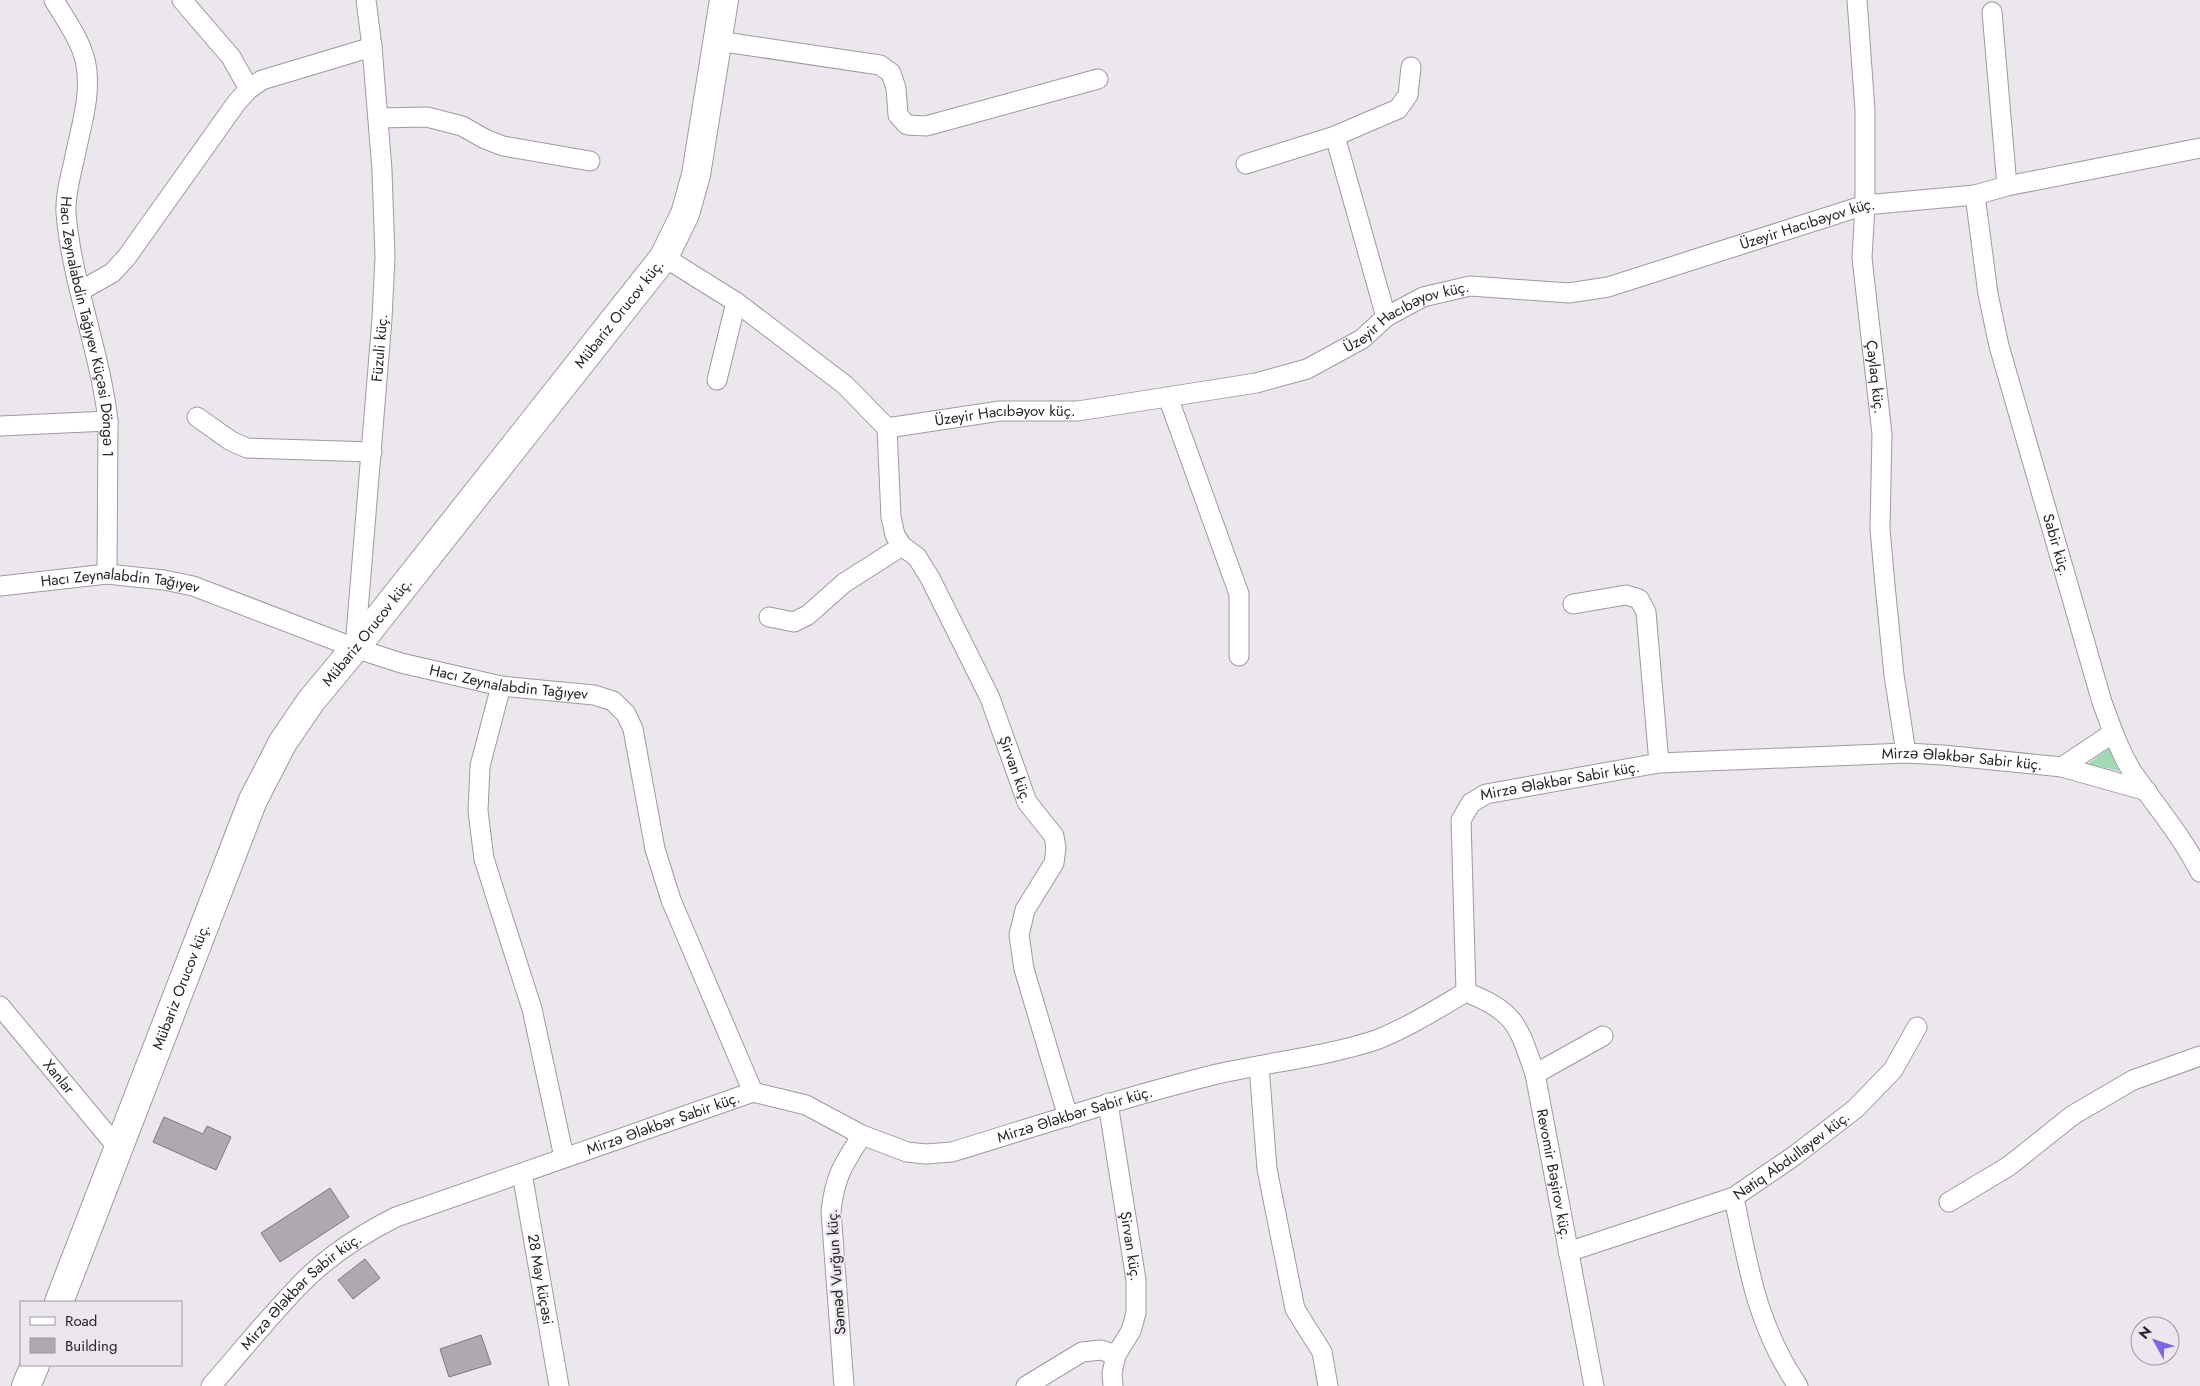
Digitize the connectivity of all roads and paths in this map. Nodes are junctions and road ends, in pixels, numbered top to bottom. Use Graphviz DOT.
graph roads {
  1 [pos="54,0"];
  2 [pos="182,0"];
  3 [pos="366,0"];
  4 [pos="724,0"];
  5 [pos="1857,0"];
  6 [pos="1992,12"];
  7 [pos="718,41"];
  8 [pos="372,47"];
  9 [pos="1411,67"];
  10 [pos="1098,79"];
  11 [pos="249,89"];
  12 [pos="378,118"];
  13 [pos="1335,136"];
  14 [pos="2200,148"];
  15 [pos="590,161"];
  16 [pos="1246,164"];
  17 [pos="2007,186"];
  18 [pos="1976,195"];
  19 [pos="1865,205"];
  20 [pos="664,257"];
  21 [pos="80,291"];
  22 [pos="736,302"];
  23 [pos="1386,317"];
  24 [pos="717,380"];
  25 [pos="1168,397"];
  26 [pos="197,417"];
  27 [pos="108,421"];
  28 [pos="0,426"];
  29 [pos="887,428"];
  30 [pos="372,452"];
  31 [pos="902,546"];
  32 [pos="107,574"];
  33 [pos="0,586"];
  34 [pos="1573,604"];
  35 [pos="769,617"];
  36 [pos="355,648"];
  37 [pos="1239,656"];
  38 [pos="501,686"];
  39 [pos="2113,733"];
  40 [pos="1906,753"];
  41 [pos="1659,763"];
  42 [pos="2062,768"];
  43 [pos="2147,791"];
  44 [pos="2200,872"];
  45 [pos="1466,992"];
  46 [pos="0,1006"];
  47 [pos="1917,1027"];
  48 [pos="1603,1036"];
  49 [pos="2200,1056"];
  50 [pos="1259,1066"];
  51 [pos="1535,1074"];
  52 [pos="754,1092"];
  53 [pos="1108,1103"];
  54 [pos="1068,1117"];
  55 [pos="862,1135"];
  56 [pos="118,1148"];
  57 [pos="564,1158"];
  58 [pos="522,1172"];
  59 [pos="1734,1197"];
  60 [pos="1949,1202"];
  61 [pos="1568,1252"];
  62 [pos="59,1301"];
  63 [pos="1116,1355"];
  64 [pos="34,1366"];
  65 [pos="26,1386"];
  66 [pos="211,1386"];
  67 [pos="559,1386"];
  68 [pos="844,1386"];
  69 [pos="1026,1386"];
  70 [pos="1113,1386"];
  71 [pos="1328,1386"];
  72 [pos="1594,1386"];
  73 [pos="1798,1386"];
  1 -- 21 [label="street, Hacı Zeynalabdin Tağıyev Küçəsi Döngə 1"];
  2 -- 11 [label="street"];
  3 -- 8 [label="street, Füzuli küç."];
  4 -- 7 [label="street, Mübariz Orucov küç."];
  5 -- 19 [label="street, Çaylaq küç."];
  6 -- 17 [label="street"];
  7 -- 10 [label="street"];
  7 -- 20 [label="street, Mübariz Orucov küç."];
  8 -- 11 [label="street"];
  8 -- 12 [label="street, Füzuli küç."];
  9 -- 13 [label="street"];
  11 -- 21 [label="street"];
  12 -- 15 [label="street"];
  12 -- 30 [label="street, Füzuli küç."];
  13 -- 16 [label="street"];
  13 -- 23 [label="street"];
  14 -- 17 [label="street, Üzeyir Hacıbəyov küç."];
  17 -- 18 [label="street, Üzeyir Hacıbəyov küç."];
  18 -- 19 [label="street, Üzeyir Hacıbəyov küç."];
  18 -- 39 [label="street, Sabir küç."];
  19 -- 23 [label="street, Üzeyir Hacıbəyov küç."];
  19 -- 40 [label="street, Çaylaq küç."];
  20 -- 22 [label="street"];
  20 -- 36 [label="street, Mübariz Orucov küç."];
  21 -- 27 [label="street, Hacı Zeynalabdin Tağıyev Küçəsi Döngə 1"];
  22 -- 24 [label="street"];
  22 -- 29 [label="street"];
  23 -- 25 [label="street, Üzeyir Hacıbəyov küç."];
  25 -- 29 [label="street, Üzeyir Hacıbəyov küç."];
  25 -- 37 [label="street"];
  26 -- 30 [label="street"];
  27 -- 28 [label="street"];
  27 -- 32 [label="street, Hacı Zeynalabdin Tağıyev Küçəsi Döngə 1"];
  29 -- 31 [label="street, Şirvan küç."];
  30 -- 36 [label="street, Füzuli küç."];
  31 -- 35 [label="street"];
  31 -- 54 [label="street, Şirvan küç."];
  32 -- 33 [label="street, Hacı Zeynalabdin Tağıyev"];
  32 -- 36 [label="street, Hacı Zeynalabdin Tağıyev"];
  34 -- 41 [label="street"];
  36 -- 38 [label="street, Hacı Zeynalabdin Tağıyev"];
  36 -- 56 [label="street, Mübariz Orucov küç."];
  38 -- 52 [label="street, Hacı Zeynalabdin Tağıyev"];
  38 -- 57 [label="street"];
  39 -- 42 [label="street"];
  39 -- 43 [label="street, Sabir küç."];
  40 -- 41 [label="street, Mirzə Ələkbər Sabir küç."];
  40 -- 42 [label="street, Mirzə Ələkbər Sabir küç."];
  41 -- 45 [label="street, Mirzə Ələkbər Sabir küç."];
  42 -- 43 [label="street, Mirzə Ələkbər Sabir küç."];
  43 -- 44 [label="street, Sabir küç."];
  45 -- 50 [label="street, Mirzə Ələkbər Sabir küç."];
  45 -- 51 [label="street, Revomir Bəşirov küç."];
  46 -- 56 [label="street, Xanlar"];
  47 -- 59 [label="street, Natiq Abdullayev küç."];
  48 -- 51 [label="street"];
  49 -- 60 [label="street"];
  50 -- 53 [label="street, Mirzə Ələkbər Sabir küç."];
  50 -- 71 [label="street"];
  51 -- 61 [label="street, Revomir Bəşirov küç."];
  52 -- 55 [label="street, Mirzə Ələkbər Sabir küç."];
  52 -- 57 [label="street, Mirzə Ələkbər Sabir küç."];
  53 -- 54 [label="street, Mirzə Ələkbər Sabir küç."];
  53 -- 63 [label="street, Şirvan küç."];
  54 -- 55 [label="street, Mirzə Ələkbər Sabir küç."];
  55 -- 68 [label="street, Səməd Vurğun küç."];
  56 -- 62 [label="street, Mübariz Orucov küç."];
  57 -- 58 [label="street, Mirzə Ələkbər Sabir küç."];
  58 -- 66 [label="street, Mirzə Ələkbər Sabir küç."];
  58 -- 67 [label="street, 28 May küçəsi"];
  59 -- 61 [label="street"];
  59 -- 73 [label="street, Natiq Abdullayev küç."];
  61 -- 72 [label="street, Revomir Bəşirov küç."];
  63 -- 69 [label="street"];
  63 -- 70 [label="street, Şirvan küç."];
  64 -- 65 [label="street"];
}
